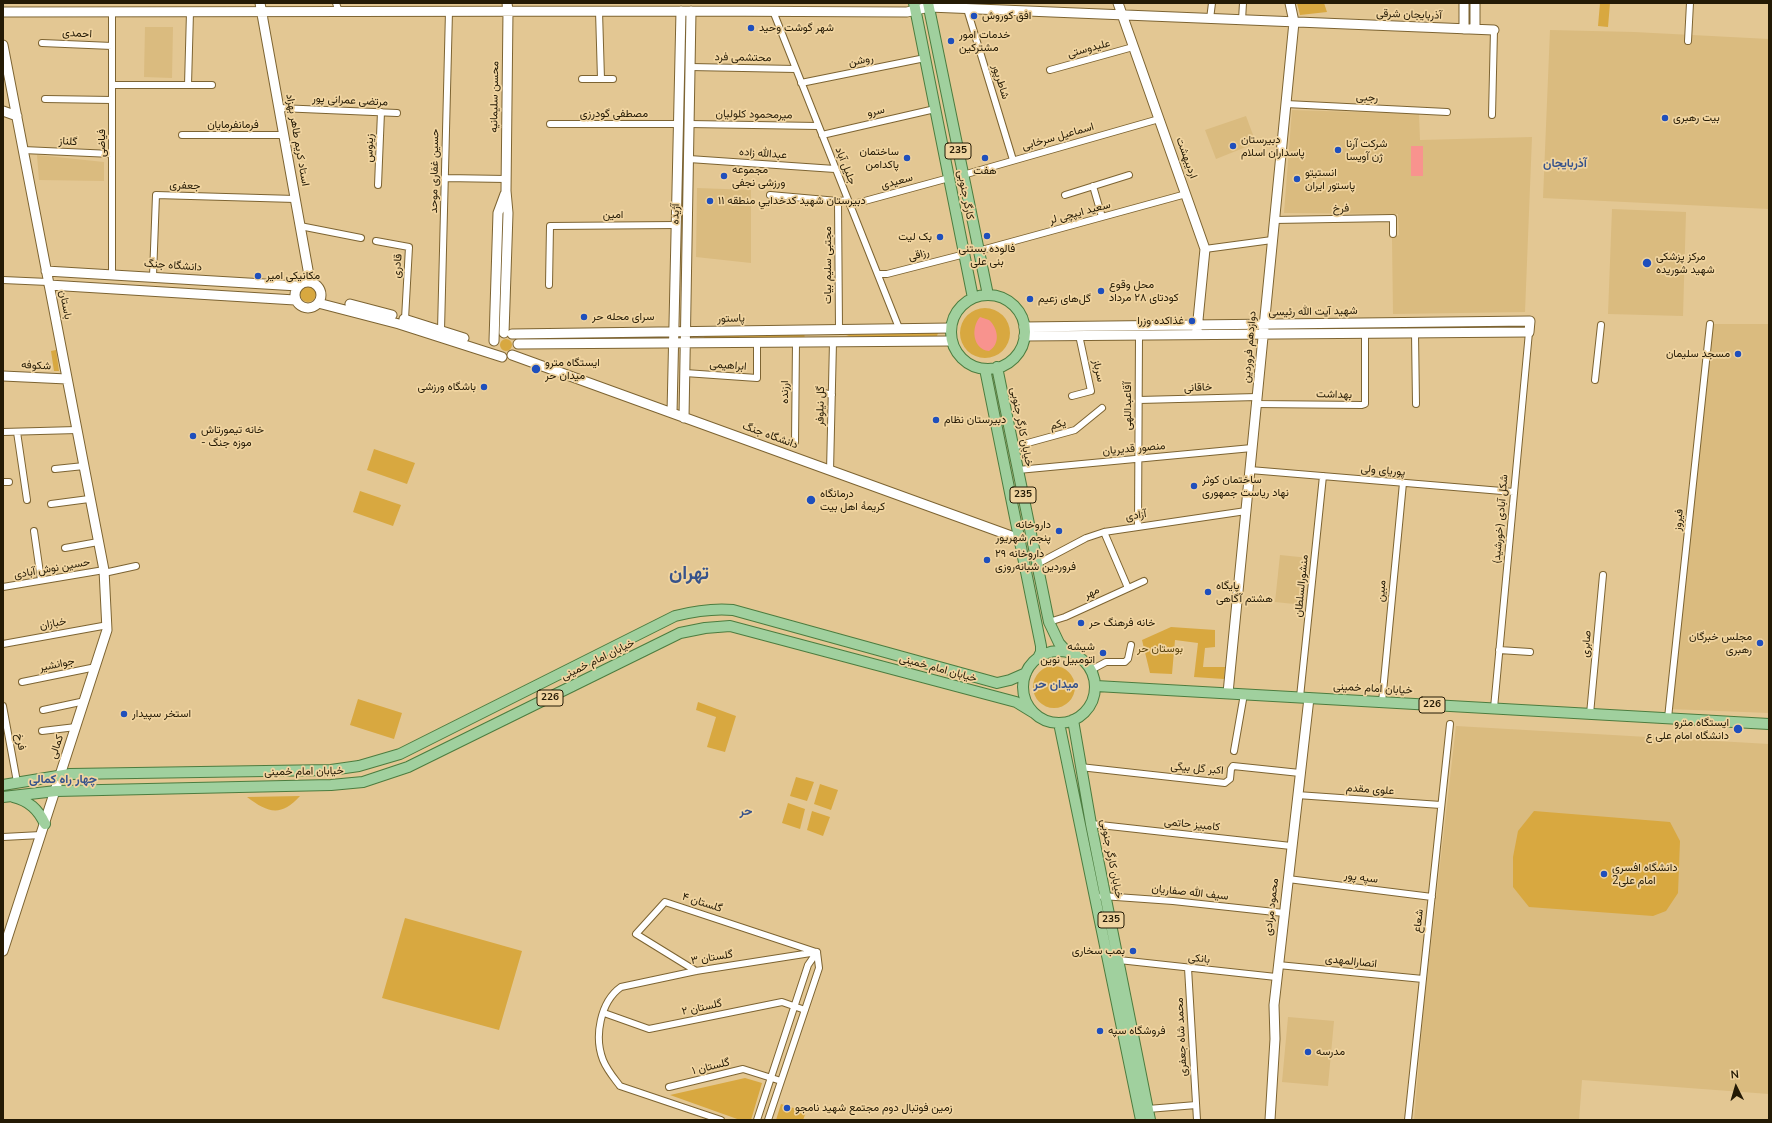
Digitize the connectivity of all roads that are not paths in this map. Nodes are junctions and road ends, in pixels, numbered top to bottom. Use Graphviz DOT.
graph roads {
  1 [pos="1118,3"];
  2 [pos="1212,3"];
  3 [pos="1243,3"];
  4 [pos="1290,3"];
  5 [pos="1464,3"];
  6 [pos="1475,3"];
  7 [pos="1690,3"];
  8 [pos="928,5"];
  9 [pos="261,7"];
  10 [pos="337,7"];
  11 [pos="436,7"];
  12 [pos="507,7"];
  13 [pos="771,7"];
  14 [pos="915,7"];
  15 [pos="686,9"];
  16 [pos="966,9"];
  17 [pos="449,11"];
  18 [pos="599,11"];
  19 [pos="3,12"];
  20 [pos="112,12"];
  21 [pos="190,12"];
  22 [pos="1122,15"];
  23 [pos="1210,19"];
  24 [pos="1242,20"];
  25 [pos="1294,22"];
  26 [pos="1464,29"];
  27 [pos="1475,29"];
  28 [pos="1494,30"];
  29 [pos="1688,41"];
  30 [pos="42,43"];
  31 [pos="3,45"];
  32 [pos="112,46"];
  33 [pos="1134,47"];
  34 [pos="925,58"];
  35 [pos="690,68"];
  36 [pos="796,69"];
  37 [pos="1050,70"];
  38 [pos="582,79"];
  39 [pos="601,79"];
  40 [pos="613,79"];
  41 [pos="801,83"];
  42 [pos="112,85"];
  43 [pos="188,85"];
  44 [pos="212,85"];
  45 [pos="45,99"];
  46 [pos="112,100"];
  47 [pos="1286,104"];
  48 [pos="279,108"];
  49 [pos="935,109"];
  50 [pos="3,111"];
  51 [pos="381,112"];
  52 [pos="1447,112"];
  53 [pos="397,113"];
  54 [pos="1492,114"];
  55 [pos="17,116"];
  56 [pos="1159,119"];
  57 [pos="550,124"];
  58 [pos="678,124"];
  59 [pos="689,124"];
  60 [pos="818,126"];
  61 [pos="182,135"];
  62 [pos="284,135"];
  63 [pos="822,135"];
  64 [pos="23,150"];
  65 [pos="112,154"];
  66 [pos="688,159"];
  67 [pos="1013,160"];
  68 [pos="835,169"];
  69 [pos="963,175"];
  70 [pos="1129,175"];
  71 [pos="445,178"];
  72 [pos="949,178"];
  73 [pos="506,180"];
  74 [pos="378,185"];
  75 [pos="1093,186"];
  76 [pos="506,191"];
  77 [pos="1186,194"];
  78 [pos="770,195"];
  79 [pos="1065,195"];
  80 [pos="295,199"];
  81 [pos="838,201"];
  82 [pos="849,202"];
  83 [pos="1102,218"];
  84 [pos="1274,220"];
  85 [pos="676,225"];
  86 [pos="300,226"];
  87 [pos="1393,234"];
  88 [pos="361,238"];
  89 [pos="1272,240"];
  90 [pos="376,241"];
  91 [pos="1205,249"];
  92 [pos="978,251"];
  93 [pos="965,254"];
  94 [pos="46,271"];
  95 [pos="112,274"];
  96 [pos="878,274"];
  97 [pos="153,276"];
  98 [pos="3,280"];
  99 [pos="310,281"];
  100 [pos="49,283"];
  101 [pos="549,285"];
  102 [pos="298,286"];
  103 [pos="988,295"];
  104 [pos="973,298"];
  105 [pos="295,300"];
  106 [pos="319,300"];
  107 [pos="405,319"];
  108 [pos="1264,324"];
  109 [pos="1710,324"];
  110 [pos="1601,325"];
  111 [pos="899,328"];
  112 [pos="951,328"];
  113 [pos="839,329"];
  114 [pos="441,330"];
  115 [pos="810,330"];
  116 [pos="1197,330"];
  117 [pos="674,332"];
  118 [pos="686,332"];
  119 [pos="702,332"];
  120 [pos="1024,332"];
  121 [pos="1529,332"];
  122 [pos="1365,333"];
  123 [pos="1415,333"];
  124 [pos="508,334"];
  125 [pos="1263,334"];
  126 [pos="1080,335"];
  127 [pos="1138,335"];
  128 [pos="952,341"];
  129 [pos="796,342"];
  130 [pos="810,342"];
  131 [pos="833,342"];
  132 [pos="673,343"];
  133 [pos="685,343"];
  134 [pos="702,343"];
  135 [pos="757,343"];
  136 [pos="494,344"];
  137 [pos="518,345"];
  138 [pos="512,355"];
  139 [pos="502,357"];
  140 [pos="527,361"];
  141 [pos="997,367"];
  142 [pos="985,369"];
  143 [pos="685,373"];
  144 [pos="3,376"];
  145 [pos="67,379"];
  146 [pos="1595,380"];
  147 [pos="824,392"];
  148 [pos="832,395"];
  149 [pos="1072,396"];
  150 [pos="1138,400"];
  151 [pos="1257,400"];
  152 [pos="1416,404"];
  153 [pos="1102,408"];
  154 [pos="672,413"];
  155 [pos="684,418"];
  156 [pos="77,430"];
  157 [pos="3,432"];
  158 [pos="17,432"];
  159 [pos="795,442"];
  160 [pos="1013,447"];
  161 [pos="1252,448"];
  162 [pos="1138,459"];
  163 [pos="84,466"];
  164 [pos="55,469"];
  165 [pos="1018,470"];
  166 [pos="1250,470"];
  167 [pos="830,471"];
  168 [pos="1323,476"];
  169 [pos="1403,482"];
  170 [pos="1514,492"];
  171 [pos="89,499"];
  172 [pos="27,500"];
  173 [pos="51,504"];
  174 [pos="1246,511"];
  175 [pos="1138,526"];
  176 [pos="34,531"];
  177 [pos="1104,532"];
  178 [pos="1020,540"];
  179 [pos="98,542"];
  180 [pos="65,548"];
  181 [pos="1037,564"];
  182 [pos="136,566"];
  183 [pos="104,572"];
  184 [pos="1603,575"];
  185 [pos="41,580"];
  186 [pos="1144,581"];
  187 [pos="3,588"];
  188 [pos="1128,588"];
  189 [pos="1049,622"];
  190 [pos="108,625"];
  191 [pos="3,644"];
  192 [pos="1131,645"];
  193 [pos="1499,650"];
  194 [pos="1067,652"];
  195 [pos="1530,652"];
  196 [pos="1038,658"];
  197 [pos="96,667"];
  198 [pos="1091,670"];
  199 [pos="561,673"];
  200 [pos="1026,673"];
  201 [pos="22,682"];
  202 [pos="1096,686"];
  203 [pos="567,689"];
  204 [pos="1228,693"];
  205 [pos="1244,694"];
  206 [pos="1304,697"];
  207 [pos="85,701"];
  208 [pos="1382,702"];
  209 [pos="3,706"];
  210 [pos="1494,708"];
  211 [pos="44,710"];
  212 [pos="1034,713"];
  213 [pos="1590,714"];
  214 [pos="1668,718"];
  215 [pos="1074,720"];
  216 [pos="1059,723"];
  217 [pos="1450,724"];
  218 [pos="1769,724"];
  219 [pos="76,727"];
  220 [pos="42,731"];
  221 [pos="1234,751"];
  222 [pos="1080,767"];
  223 [pos="331,770"];
  224 [pos="1300,773"];
  225 [pos="61,775"];
  226 [pos="18,782"];
  227 [pos="3,785"];
  228 [pos="331,785"];
  229 [pos="56,791"];
  230 [pos="1297,795"];
  231 [pos="5,796"];
  232 [pos="1442,805"];
  233 [pos="45,824"];
  234 [pos="1091,824"];
  235 [pos="41,835"];
  236 [pos="3,837"];
  237 [pos="1291,846"];
  238 [pos="1288,879"];
  239 [pos="1106,895"];
  240 [pos="1095,897"];
  241 [pos="1432,897"];
  242 [pos="1284,913"];
  243 [pos="3,951"];
  244 [pos="817,952"];
  245 [pos="1119,960"];
  246 [pos="1278,964"];
  247 [pos="1188,968"];
  248 [pos="696,971"];
  249 [pos="1276,977"];
  250 [pos="1423,979"];
  251 [pos="794,1006"];
  252 [pos="805,1010"];
  253 [pos="604,1012"];
  254 [pos="771,1078"];
  255 [pos="781,1081"];
  256 [pos="669,1087"];
  257 [pos="1196,1105"];
  258 [pos="1148,1109"];
  259 [pos="721,1120"];
  260 [pos="757,1120"];
  261 [pos="768,1120"];
  262 [pos="1140,1120"];
  263 [pos="1150,1120"];
  264 [pos="1197,1120"];
  265 [pos="1270,1120"];
  266 [pos="1408,1120"];
  1 -- 22 [label="main road, اردیبهشت"];
  2 -- 23 [label="street"];
  3 -- 24 [label="street"];
  4 -- 25 [label="main road, دوازدهم فروردین"];
  5 -- 26 [label="main road"];
  6 -- 27 [label="main road"];
  7 -- 29 [label="street"];
  8 -- 14 [label="main road, آذربایجان شرقی"];
  8 -- 16 [label="main road, آذربایجان شرقی"];
  8 -- 69 [label="main road, کارگر جنوبی / 235"];
  9 -- 10 [label="main road, آذربایجان شرقی"];
  9 -- 21 [label="main road, آذربایجان شرقی"];
  9 -- 48 [label="main road, استاد کریم طاهر بهزاد"];
  10 -- 11 [label="main road, آذربایجان شرقی"];
  11 -- 17 [label="main road, آذربایجان شرقی"];
  12 -- 17 [label="main road, آذربایجان شرقی"];
  12 -- 18 [label="main road, آذربایجان شرقی"];
  12 -- 73 [label="main road, محسن سلیمانیه"];
  13 -- 14 [label="main road, آذربایجان شرقی"];
  13 -- 15 [label="main road, آذربایجان شرقی"];
  13 -- 36 [label="street, جلیل آباد"];
  14 -- 34 [label="main road, کارگر جنوبی / 235"];
  15 -- 18 [label="main road, آذربایجان شرقی"];
  15 -- 35 [label="main road, آژیده"];
  15 -- 58 [label="main road, آژیده"];
  16 -- 22 [label="main road, آذربایجان شرقی"];
  16 -- 67 [label="street, شاطرپور"];
  17 -- 71 [label="street, حسین غفاری موحد"];
  18 -- 39 [label="street"];
  19 -- 20 [label="main road, آذربایجان شرقی"];
  20 -- 21 [label="main road, آذربایجان شرقی"];
  20 -- 32 [label="street, فیاضی"];
  21 -- 43 [label="street"];
  22 -- 23 [label="main road, آذربایجان شرقی"];
  22 -- 33 [label="main road, اردیبهشت"];
  23 -- 24 [label="main road, آذربایجان شرقی"];
  24 -- 25 [label="main road, آذربایجان شرقی"];
  25 -- 26 [label="main road, آذربایجان شرقی"];
  25 -- 47 [label="main road, دوازدهم فروردین"];
  26 -- 27 [label="main road, آذربایجان شرقی"];
  27 -- 28 [label="main road, آذربایجان شرقی"];
  28 -- 54 [label="street"];
  30 -- 32 [label="street, احمدی"];
  31 -- 55 [label="main road, باستان"];
  32 -- 42 [label="street, فیاضی"];
  33 -- 37 [label="street, علیدوستی"];
  33 -- 56 [label="main road, اردیبهشت"];
  34 -- 41 [label="street, روشن"];
  34 -- 49 [label="main road, کارگر جنوبی / 235"];
  35 -- 36 [label="street, محتشمی فرد"];
  35 -- 59 [label="main road, آژیده"];
  36 -- 41 [label="street, جلیل آباد"];
  38 -- 39 [label="street"];
  39 -- 40 [label="street"];
  41 -- 60 [label="street, جلیل آباد"];
  42 -- 43 [label="street"];
  42 -- 46 [label="street, فیاضی"];
  43 -- 44 [label="street"];
  45 -- 46 [label="street"];
  46 -- 65 [label="street, فیاضی"];
  47 -- 52 [label="street, رجبی"];
  47 -- 84 [label="main road, دوازدهم فروردین"];
  48 -- 51 [label="street, مرتضی عمرانی پور"];
  48 -- 62 [label="main road, استاد کریم طاهر بهزاد"];
  49 -- 63 [label="street, سرو"];
  49 -- 72 [label="main road, کارگر جنوبی / 235"];
  50 -- 55 [label="main road"];
  51 -- 53 [label="street, مرتضی عمرانی پور"];
  51 -- 74 [label="street, زینوس"];
  55 -- 64 [label="main road, باستان"];
  56 -- 67 [label="street, اسماعیل سرخابی"];
  56 -- 77 [label="main road, اردیبهشت"];
  57 -- 58 [label="street, مصطفی گودرزی"];
  58 -- 59 [label="main road"];
  58 -- 85 [label="main road, آژیده"];
  59 -- 60 [label="street, میرمحمود کلولیان"];
  59 -- 66 [label="main road, آژیده"];
  60 -- 63 [label="street, جلیل آباد"];
  61 -- 62 [label="street, فرمانفرمایان"];
  62 -- 80 [label="main road, استاد کریم طاهر بهزاد"];
  63 -- 68 [label="street, جلیل آباد"];
  64 -- 65 [label="street, گلناز"];
  64 -- 94 [label="main road, باستان"];
  65 -- 95 [label="street, فیاضی"];
  66 -- 68 [label="street, عبدالله زاده"];
  66 -- 118 [label="main road, آژیده"];
  67 -- 69 [label="street, اسماعیل سرخابی"];
  68 -- 82 [label="street, جلیل آباد"];
  69 -- 92 [label="main road, کارگر جنوبی / 235"];
  70 -- 75 [label="street"];
  71 -- 73 [label="street"];
  71 -- 114 [label="street, حسین غفاری موحد"];
  72 -- 82 [label="street, سعیدی"];
  72 -- 93 [label="main road, کارگر جنوبی / 235"];
  73 -- 76 [label="main road, محسن سلیمانیه"];
  75 -- 79 [label="street"];
  75 -- 83 [label="street"];
  76 -- 124 [label="main road, محسن سلیمانیه"];
  76 -- 136 [label="main road, محسن سلیمانیه"];
  77 -- 83 [label="street, سعید ایپچی لر"];
  77 -- 91 [label="main road, اردیبهشت"];
  78 -- 81 [label="street, سعیدی"];
  80 -- 86 [label="main road, استاد کریم طاهر بهزاد"];
  80 -- 97 [label="street, جعفری"];
  81 -- 82 [label="street, سعیدی"];
  81 -- 113 [label="street, مجتبی سلیم بیات"];
  82 -- 96 [label="street, جلیل آباد"];
  83 -- 92 [label="street, سعید ایپچی لر"];
  84 -- 87 [label="street, فرخ"];
  84 -- 89 [label="main road, دوازدهم فروردین"];
  85 -- 101 [label="street, امین"];
  85 -- 117 [label="main road, آژیده"];
  86 -- 88 [label="street"];
  86 -- 99 [label="main road, استاد کریم طاهر بهزاد"];
  89 -- 91 [label="street"];
  89 -- 108 [label="main road, دوازدهم فروردین"];
  90 -- 107 [label="street, قادری"];
  91 -- 116 [label="main road, اردیبهشت"];
  92 -- 103 [label="main road, کارگر جنوبی / 235"];
  93 -- 96 [label="street, رزاقی"];
  93 -- 104 [label="main road, کارگر جنوبی / 235"];
  94 -- 95 [label="main road, دانشگاه جنگ"];
  94 -- 100 [label="main road, باستان"];
  95 -- 97 [label="main road, دانشگاه جنگ"];
  96 -- 111 [label="street, جلیل آباد"];
  97 -- 102 [label="main road, دانشگاه جنگ"];
  98 -- 100 [label="street"];
  99 -- 102 [label="main road"];
  99 -- 106 [label="main road"];
  100 -- 105 [label="main road"];
  100 -- 145 [label="main road, باستان"];
  102 -- 105 [label="main road"];
  103 -- 104 [label="main road"];
  103 -- 120 [label="main road"];
  104 -- 112 [label="main road"];
  105 -- 106 [label="main road"];
  106 -- 107 [label="main road"];
  106 -- 139 [label="main road"];
  107 -- 114 [label="main road"];
  108 -- 116 [label="main road, شهید آیت الله رئیسی"];
  108 -- 121 [label="main road, شهید آیت الله رئیسی"];
  108 -- 125 [label="main road, دوازدهم فروردین"];
  109 -- 214 [label="street, فیروز"];
  110 -- 146 [label="street"];
  111 -- 112 [label="main road, پاستور"];
  111 -- 113 [label="main road, پاستور"];
  112 -- 128 [label="main road"];
  113 -- 115 [label="main road, پاستور"];
  114 -- 136 [label="main road"];
  115 -- 119 [label="main road, پاستور"];
  115 -- 130 [label="main road"];
  116 -- 120 [label="main road, شهید آیت الله رئیسی"];
  116 -- 125 [label="main road, شهید آیت الله رئیسی"];
  116 -- 127 [label="main road, شهید آیت الله رئیسی"];
  117 -- 118 [label="main road, پاستور"];
  117 -- 124 [label="main road, پاستور"];
  117 -- 132 [label="main road, آژیده"];
  118 -- 119 [label="main road, پاستور"];
  118 -- 133 [label="main road, آژیده"];
  119 -- 134 [label="main road"];
  120 -- 126 [label="main road, شهید آیت الله رئیسی"];
  120 -- 141 [label="main road"];
  121 -- 123 [label="main road, شهید آیت الله رئیسی"];
  121 -- 170 [label="street, شکل آبادی (خورشید)"];
  122 -- 123 [label="main road, شهید آیت الله رئیسی"];
  122 -- 125 [label="main road, شهید آیت الله رئیسی"];
  122 -- 151 [label="street, بهداشت"];
  123 -- 152 [label="street"];
  124 -- 136 [label="main road"];
  124 -- 137 [label="main road"];
  125 -- 151 [label="main road, دوازدهم فروردین"];
  126 -- 127 [label="main road, شهید آیت الله رئیسی"];
  126 -- 149 [label="street, سرباز"];
  127 -- 150 [label="street, آقاعبداللهی"];
  128 -- 131 [label="main road"];
  128 -- 142 [label="main road"];
  129 -- 130 [label="main road"];
  129 -- 135 [label="main road"];
  129 -- 159 [label="street, ارزنده"];
  130 -- 131 [label="main road"];
  131 -- 148 [label="street, گل نیلوفر"];
  132 -- 133 [label="main road"];
  132 -- 137 [label="main road"];
  132 -- 154 [label="main road, آژیده"];
  133 -- 134 [label="main road"];
  133 -- 143 [label="main road, آژیده"];
  134 -- 135 [label="main road"];
  135 -- 143 [label="street, ابراهیمی"];
  136 -- 139 [label="main road"];
  137 -- 138 [label="main road"];
  137 -- 140 [label="main road"];
  138 -- 139 [label="main road"];
  138 -- 140 [label="main road, دانشگاه جنگ"];
  140 -- 154 [label="main road, دانشگاه جنگ"];
  141 -- 142 [label="main road"];
  141 -- 160 [label="main road, خیابان کارگر جنوبی / 235"];
  142 -- 178 [label="main road, 235"];
  143 -- 155 [label="main road, آژیده"];
  144 -- 145 [label="main road, شکوفه"];
  145 -- 156 [label="main road, باستان"];
  147 -- 148 [label="street"];
  148 -- 167 [label="street, گل نیلوفر"];
  150 -- 151 [label="street, خاقانی"];
  150 -- 162 [label="street, آقاعبداللهی"];
  151 -- 161 [label="main road, دوازدهم فروردین"];
  153 -- 160 [label="street, یکم"];
  154 -- 155 [label="main road, دانشگاه جنگ"];
  155 -- 167 [label="main road, دانشگاه جنگ"];
  156 -- 158 [label="street"];
  156 -- 163 [label="main road, باستان"];
  157 -- 158 [label="street"];
  158 -- 172 [label="street"];
  160 -- 165 [label="main road, خیابان کارگر جنوبی / 235"];
  161 -- 162 [label="street, منصور قدیریان"];
  161 -- 166 [label="main road, دوازدهم فروردین"];
  162 -- 165 [label="street, منصور قدیریان"];
  162 -- 175 [label="street, آقاعبداللهی"];
  163 -- 164 [label="street"];
  163 -- 171 [label="main road, باستان"];
  165 -- 181 [label="main road, خیابان کارگر جنوبی / 235"];
  166 -- 168 [label="street, پوریای ولی"];
  166 -- 174 [label="main road, دوازدهم فروردین"];
  167 -- 178 [label="main road, دانشگاه جنگ"];
  168 -- 169 [label="street, پوریای ولی"];
  168 -- 206 [label="street, منشورالسلطان"];
  169 -- 170 [label="street, پوریای ولی"];
  169 -- 208 [label="street, مبین"];
  170 -- 193 [label="street, شکل آبادی (خورشید)"];
  171 -- 173 [label="street"];
  171 -- 179 [label="main road, باستان"];
  174 -- 175 [label="street, آزادی"];
  174 -- 204 [label="main road, دوازدهم فروردین"];
  175 -- 177 [label="street, آزادی"];
  176 -- 185 [label="street"];
  177 -- 181 [label="street, آزادی"];
  177 -- 188 [label="street"];
  178 -- 196 [label="main road, 235"];
  179 -- 180 [label="street"];
  179 -- 183 [label="main road, باستان"];
  181 -- 189 [label="main road, خیابان کارگر جنوبی / 235"];
  182 -- 183 [label="street"];
  183 -- 185 [label="street, حسین نوش آبادی"];
  183 -- 190 [label="main road, کمالی"];
  184 -- 213 [label="street, صابری"];
  185 -- 187 [label="street, حسین نوش آبادی"];
  186 -- 188 [label="street, مهر"];
  188 -- 189 [label="street, مهر"];
  189 -- 194 [label="main road, خیابان کارگر جنوبی / 235"];
  190 -- 191 [label="street, خبازان"];
  190 -- 197 [label="main road, کمالی"];
  192 -- 198 [label="street"];
  193 -- 195 [label="street"];
  193 -- 210 [label="street, شکل آبادی (خورشید)"];
  194 -- 196 [label="main road"];
  194 -- 198 [label="main road"];
  196 -- 200 [label="main road"];
  197 -- 201 [label="street, جوانشیر"];
  197 -- 207 [label="main road, کمالی"];
  198 -- 202 [label="main road"];
  199 -- 200 [label="main road, خیابان امام خمینی / 226"];
  199 -- 203 [label="main road"];
  199 -- 223 [label="main road, خیابان امام خمینی / 226"];
  200 -- 212 [label="main road"];
  202 -- 204 [label="main road, خیابان امام خمینی / 226"];
  202 -- 215 [label="main road"];
  203 -- 212 [label="main road, خیابان امام خمینی / 226"];
  203 -- 228 [label="main road, خیابان امام خمینی / 226"];
  204 -- 205 [label="main road, خیابان امام خمینی / 226"];
  205 -- 206 [label="main road, خیابان امام خمینی / 226"];
  205 -- 221 [label="street"];
  206 -- 208 [label="main road, خیابان امام خمینی / 226"];
  206 -- 224 [label="main road, محمود مرادی"];
  207 -- 211 [label="street"];
  207 -- 219 [label="main road, کمالی"];
  208 -- 210 [label="main road, خیابان امام خمینی / 226"];
  209 -- 226 [label="street, فرخ"];
  210 -- 213 [label="main road, خیابان امام خمینی / 226"];
  212 -- 216 [label="main road"];
  213 -- 214 [label="main road, خیابان امام خمینی / 226"];
  214 -- 218 [label="main road, خیابان امام خمینی / 226"];
  215 -- 216 [label="main road"];
  215 -- 222 [label="main road, خیابان کارگر جنوبی / 235"];
  216 -- 240 [label="main road, خیابان کارگر جنوبی / 235"];
  217 -- 232 [label="street, شعاع"];
  219 -- 220 [label="street"];
  219 -- 225 [label="main road, کمالی"];
  222 -- 224 [label="street, اکبر گل بیگی"];
  222 -- 234 [label="main road, خیابان کارگر جنوبی / 235"];
  223 -- 225 [label="main road, خیابان امام خمینی / 226"];
  223 -- 228 [label="main road"];
  224 -- 230 [label="main road, محمود مرادی"];
  225 -- 226 [label="main road, 226"];
  225 -- 229 [label="main road, کمالی"];
  226 -- 227 [label="main road, 226"];
  228 -- 229 [label="main road, خیابان امام خمینی / 226"];
  229 -- 231 [label="main road, 226"];
  229 -- 233 [label="main road, کمالی"];
  230 -- 232 [label="street, علوی مقدم"];
  230 -- 237 [label="main road, محمود مرادی"];
  231 -- 233 [label="main road"];
  232 -- 241 [label="street, شعاع"];
  233 -- 235 [label="main road, کمالی"];
  234 -- 237 [label="street, کامبیز حاتمی"];
  234 -- 239 [label="main road, خیابان کارگر جنوبی / 235"];
  235 -- 236 [label="street"];
  235 -- 243 [label="main road, کمالی"];
  237 -- 238 [label="main road, محمود مرادی"];
  238 -- 241 [label="street, سپه پور"];
  238 -- 242 [label="main road, محمود مرادی"];
  239 -- 240 [label="street, سیف الله صفاریان"];
  239 -- 242 [label="street, سیف الله صفاریان"];
  239 -- 245 [label="main road, خیابان کارگر جنوبی / 235"];
  240 -- 262 [label="main road, خیابان کارگر جنوبی / 235"];
  241 -- 250 [label="street, شعاع"];
  242 -- 246 [label="main road, محمود مرادی"];
  244 -- 248 [label="street, گلستان ۳"];
  244 -- 248 [label="street, گلستان ۴"];
  244 -- 251 [label="street"];
  244 -- 252 [label="street"];
  245 -- 247 [label="street, بانکی"];
  245 -- 258 [label="main road, خیابان کارگر جنوبی / 235"];
  246 -- 249 [label="main road, محمود مرادی"];
  246 -- 250 [label="street, انصارالمهدی"];
  247 -- 249 [label="street, بانکی"];
  247 -- 257 [label="street, محمد شاه جعفری"];
  248 -- 253 [label="street, گلستان ۳"];
  249 -- 265 [label="main road, محمود مرادی"];
  250 -- 266 [label="street, شعاع"];
  251 -- 252 [label="street, گلستان ۲"];
  251 -- 253 [label="street, گلستان ۲"];
  251 -- 254 [label="street"];
  252 -- 255 [label="street"];
  253 -- 259 [label="street"];
  254 -- 255 [label="street, گلستان ۱"];
  254 -- 256 [label="street, گلستان ۱"];
  254 -- 260 [label="street"];
  255 -- 261 [label="street"];
  257 -- 258 [label="street"];
  257 -- 264 [label="street, محمد شاه جعفری"];
  258 -- 263 [label="main road, خیابان کارگر جنوبی / 235"];
}
